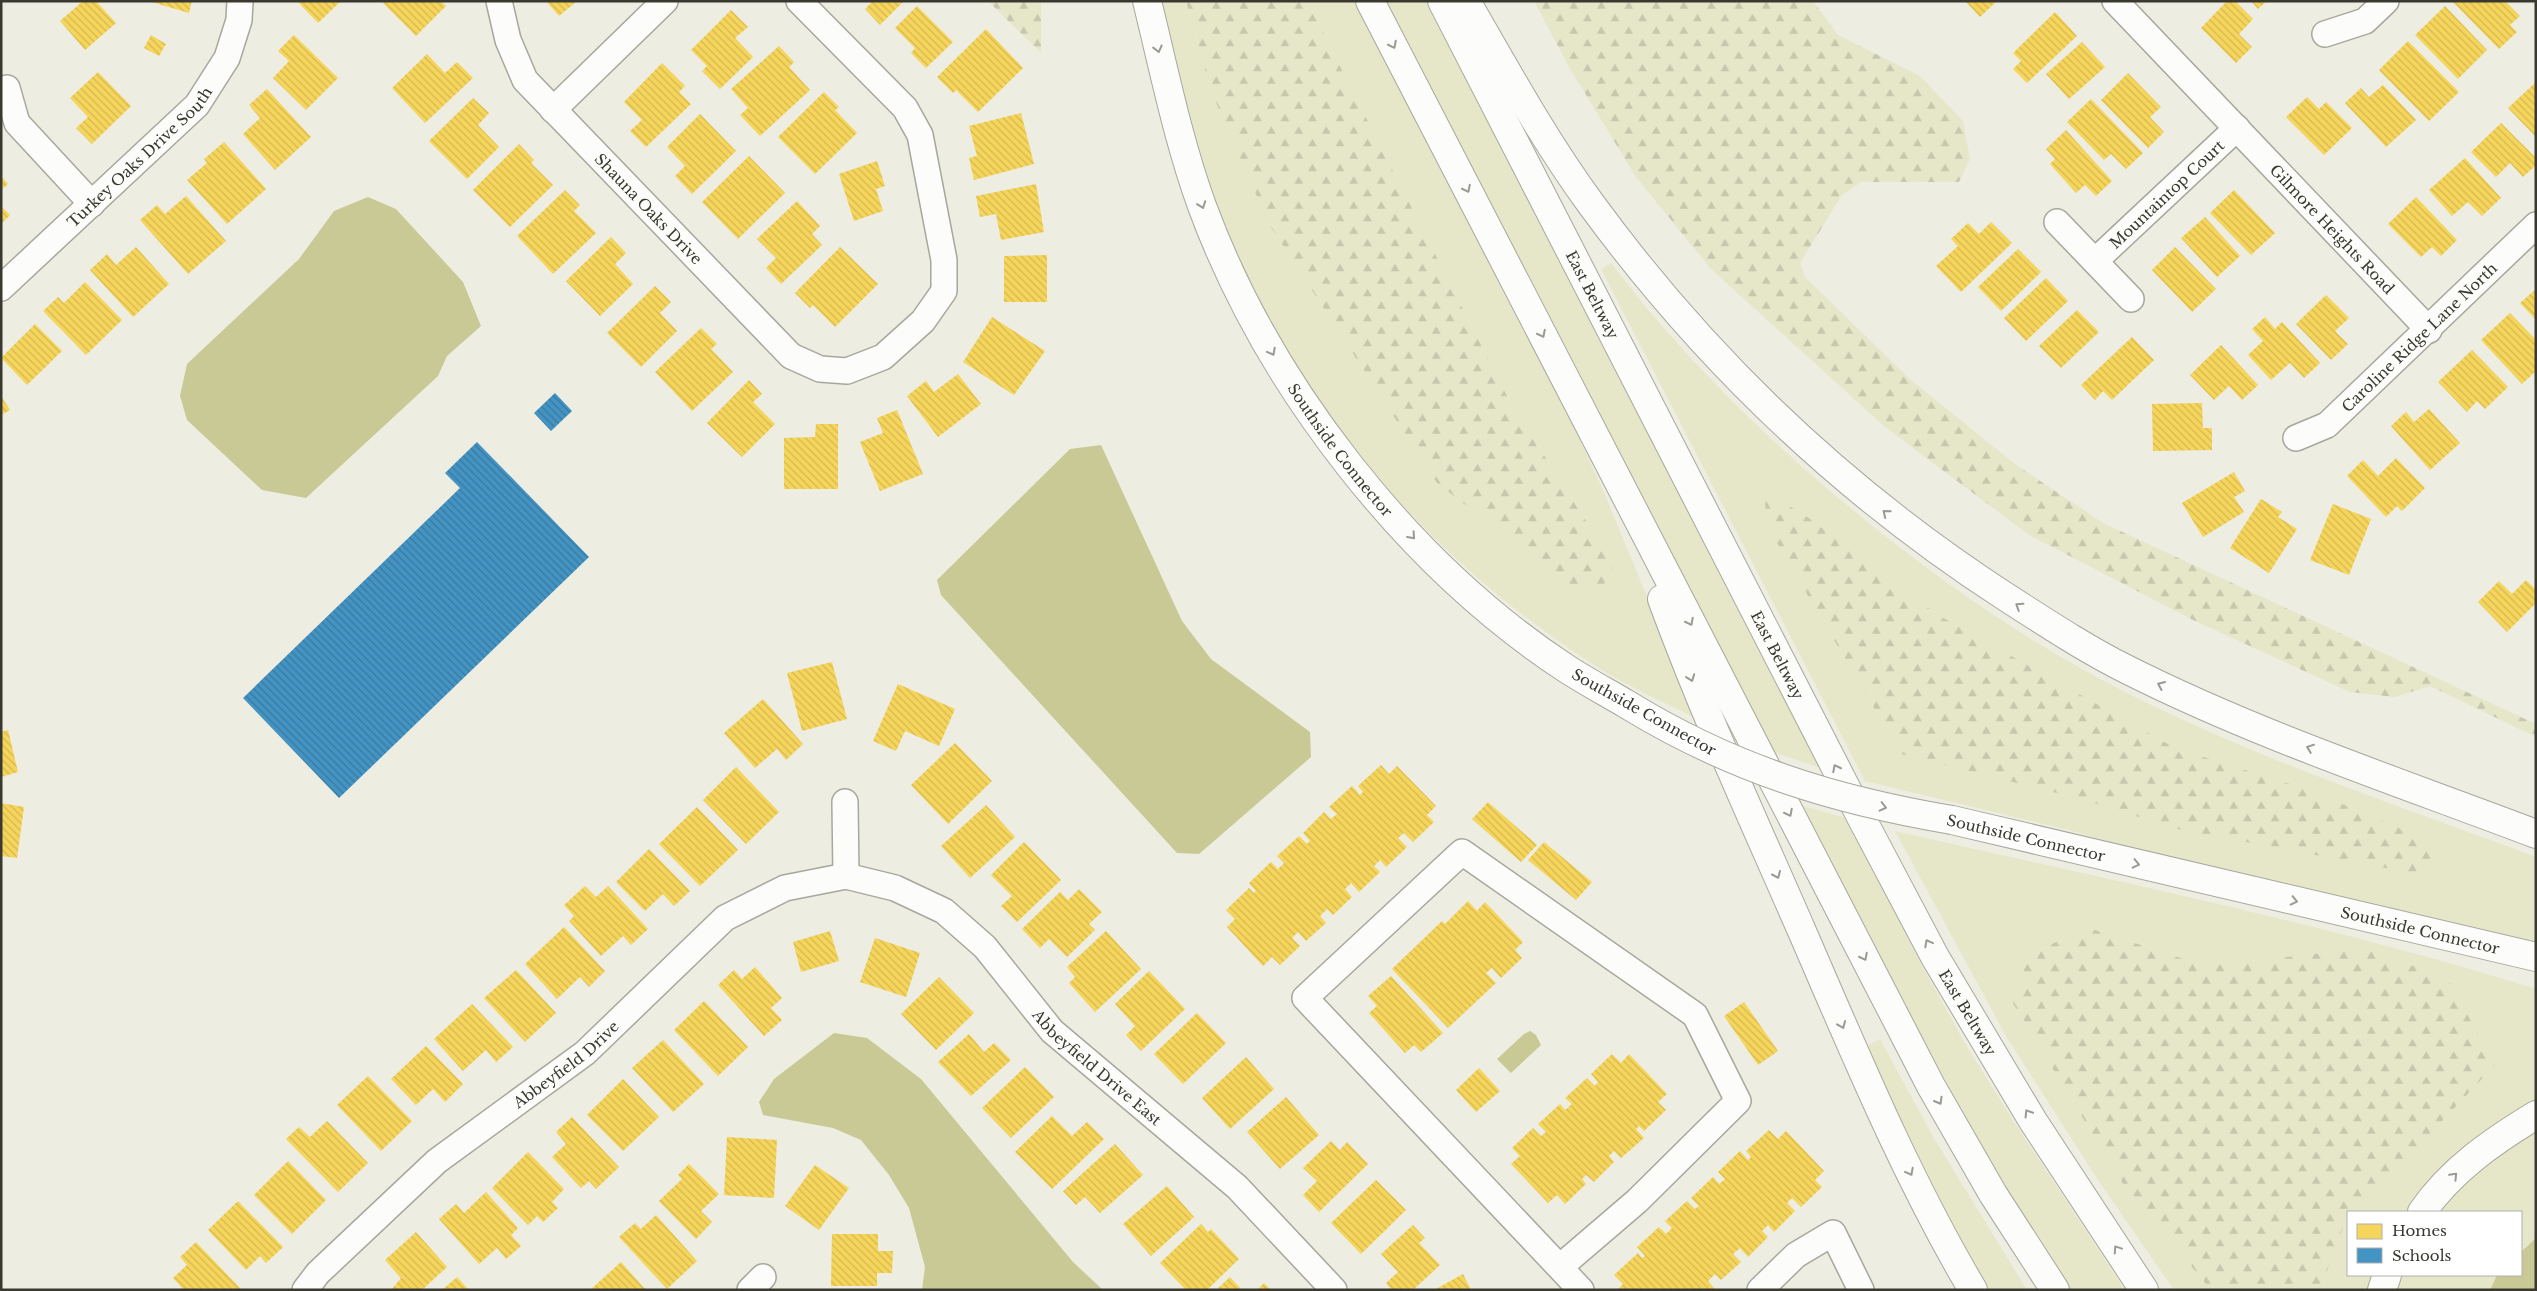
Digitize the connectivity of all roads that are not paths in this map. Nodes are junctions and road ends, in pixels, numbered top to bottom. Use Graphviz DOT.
graph roads {
  1 [pos="240,1"];
  2 [pos="499,1"];
  3 [pos="665,1"];
  4 [pos="799,1"];
  5 [pos="1147,1"];
  6 [pos="1370,1"];
  7 [pos="1442,1"];
  8 [pos="1466,1"];
  9 [pos="2115,1"];
  10 [pos="2386,1"];
  11 [pos="2325,34"];
  12 [pos="7,88"];
  13 [pos="553,110"];
  14 [pos="2237,128"];
  15 [pos="92,204"];
  16 [pos="2057,222"];
  17 [pos="2536,225"];
  18 [pos="2095,262"];
  19 [pos="1,288"];
  20 [pos="2131,299"];
  21 [pos="2429,330"];
  22 [pos="2296,438"];
  23 [pos="1620,485"];
  24 [pos="2336,758"];
  25 [pos="845,802"];
  26 [pos="2536,815"];
  27 [pos="2536,834"];
  28 [pos="846,876"];
  29 [pos="2502,950"];
  30 [pos="2536,958"];
  31 [pos="2536,967"];
  32 [pos="2536,1115"];
  33 [pos="2423,1211"];
  34 [pos="1560,1267"];
  35 [pos="2387,1276"];
  36 [pos="319,1284"];
  37 [pos="1334,1290"];
  38 [pos="1581,1290"];
  39 [pos="1760,1290"];
  40 [pos="1861,1290"];
  41 [pos="1973,1290"];
  42 [pos="2055,1290"];
  43 [pos="2144,1290"];
  44 [pos="2382,1290"];
  1 -- 15 [label="street, Turkey Oaks Drive South"];
  2 -- 13 [label="street, Shauna Oaks Drive"];
  3 -- 13 [label="street"];
  4 -- 13 [label="street, Shauna Oaks Drive"];
  5 -- 29 [label="highway, Southside Connector, one-way, bridge"];
  6 -- 23 [label="highway, one-way"];
  43 -- 7 [label="highway, East Beltway, one-way"];
  24 -- 8 [label="highway, one-way"];
  9 -- 14 [label="street, Gilmore Heights Road"];
  10 -- 11 [label="street"];
  12 -- 15 [label="street"];
  14 -- 18 [label="street, Mountaintop Court"];
  14 -- 21 [label="street, Gilmore Heights Road"];
  15 -- 19 [label="street, Turkey Oaks Drive South"];
  16 -- 18 [label="street"];
  17 -- 21 [label="street, Caroline Ridge Lane North"];
  18 -- 20 [label="street"];
  21 -- 22 [label="street, Caroline Ridge Lane North"];
  23 -- 41 [label="highway, one-way"];
  23 -- 42 [label="highway, one-way"];
  24 -- 26 [label="highway"];
  24 -- 27 [label="highway"];
  25 -- 28 [label="street"];
  28 -- 36 [label="street, Abbeyfield Drive"];
  28 -- 37 [label="street, Abbeyfield Drive East"];
  29 -- 30 [label="highway, Southside Connector"];
  29 -- 31 [label="highway"];
  33 -- 32 [label="highway, one-way"];
  34 -- 34 [label="street"];
  34 -- 38 [label="street"];
  35 -- 44 [label="highway"];
  39 -- 40 [label="street"];
}
